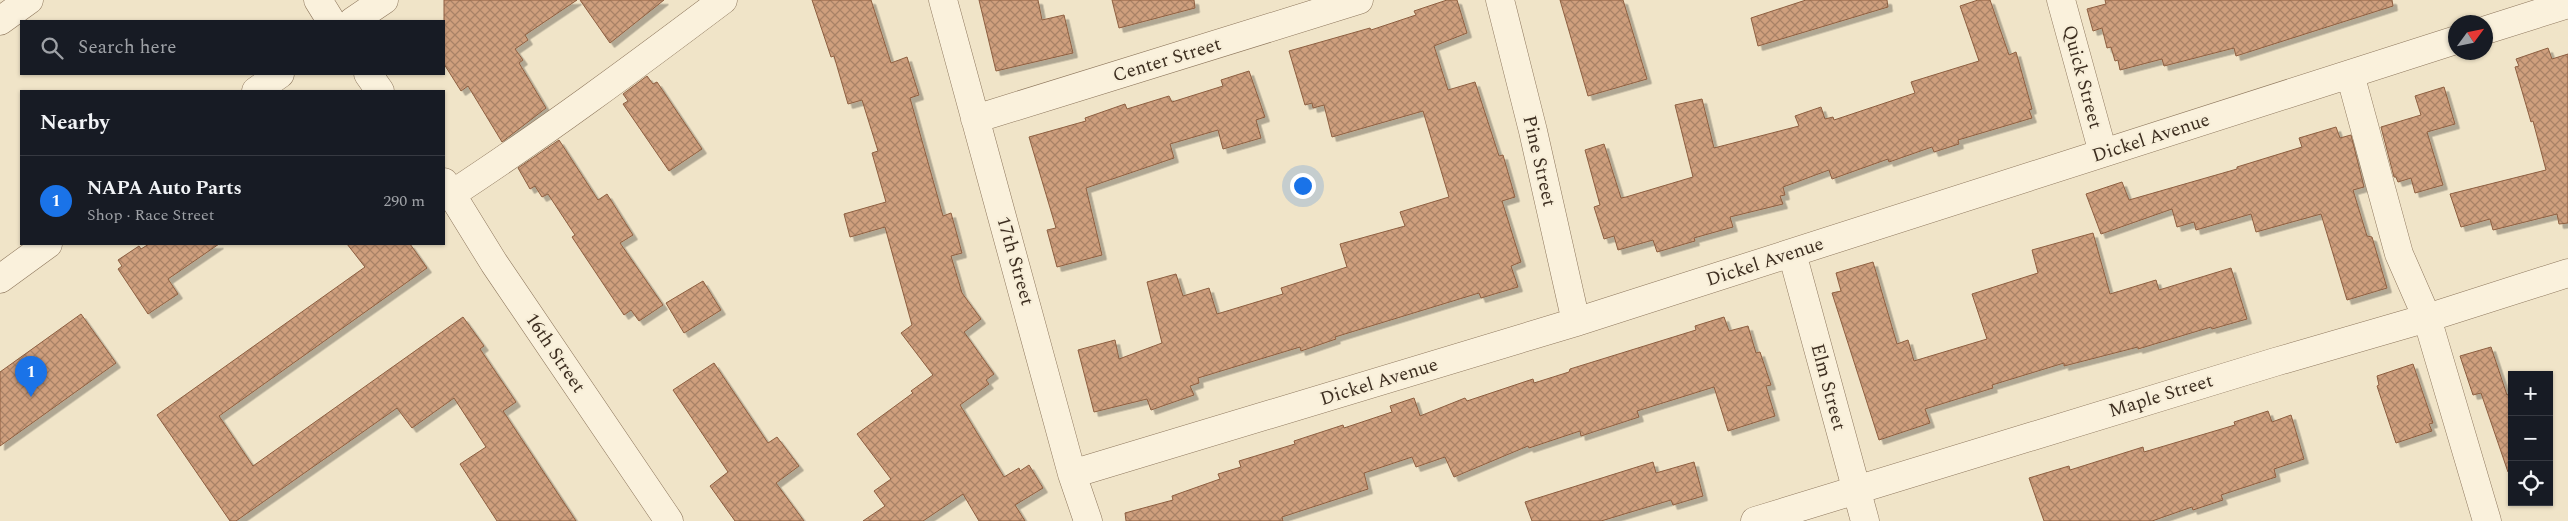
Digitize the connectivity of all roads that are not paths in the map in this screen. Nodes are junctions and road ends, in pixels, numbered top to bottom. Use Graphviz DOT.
graph roads {
  1 [pos="29,0"];
  2 [pos="318,0"];
  3 [pos="384,0"];
  4 [pos="723,0"];
  5 [pos="943,0"];
  6 [pos="1359,0"];
  7 [pos="1500,0"];
  8 [pos="2061,0"];
  9 [pos="2568,4"];
  10 [pos="331,20"];
  11 [pos="354,20"];
  12 [pos="0,21"];
  13 [pos="2493,28"];
  14 [pos="2448,43"];
  15 [pos="2350,74"];
  16 [pos="279,75"];
  17 [pos="369,75"];
  18 [pos="257,90"];
  19 [pos="379,90"];
  20 [pos="976,119"];
  21 [pos="2103,153"];
  22 [pos="448,188"];
  23 [pos="47,245"];
  24 [pos="1792,253"];
  25 [pos="2568,274"];
  26 [pos="0,279"];
  27 [pos="2428,318"];
  28 [pos="1576,322"];
  29 [pos="1072,474"];
  30 [pos="1855,490"];
  31 [pos="669,521"];
  32 [pos="1088,521"];
  33 [pos="1755,521"];
  34 [pos="1865,521"];
  35 [pos="2488,521"];
  1 -- 12 [label="street"];
  2 -- 10 [label="street"];
  3 -- 11 [label="street"];
  4 -- 22 [label="street"];
  5 -- 20 [label="street, 17th Street"];
  6 -- 20 [label="street, Center Street"];
  7 -- 28 [label="street, Pine Street"];
  8 -- 21 [label="street, Quick Street"];
  9 -- 13 [label="street"];
  14 -- 15 [label="street, Dickel Avenue"];
  15 -- 21 [label="street, Dickel Avenue"];
  15 -- 27 [label="street"];
  16 -- 18 [label="street"];
  17 -- 19 [label="street"];
  20 -- 29 [label="street, 17th Street"];
  21 -- 24 [label="street, Dickel Avenue"];
  22 -- 31 [label="street, 16th Street"];
  23 -- 26 [label="street"];
  24 -- 28 [label="street, Dickel Avenue"];
  24 -- 30 [label="street, Elm Street"];
  25 -- 27 [label="street, Maple Street"];
  27 -- 30 [label="street, Maple Street"];
  27 -- 35 [label="street"];
  28 -- 29 [label="street, Dickel Avenue"];
  29 -- 32 [label="street, 17th Street"];
  30 -- 33 [label="street, Maple Street"];
  30 -- 34 [label="street, Elm Street"];
}
